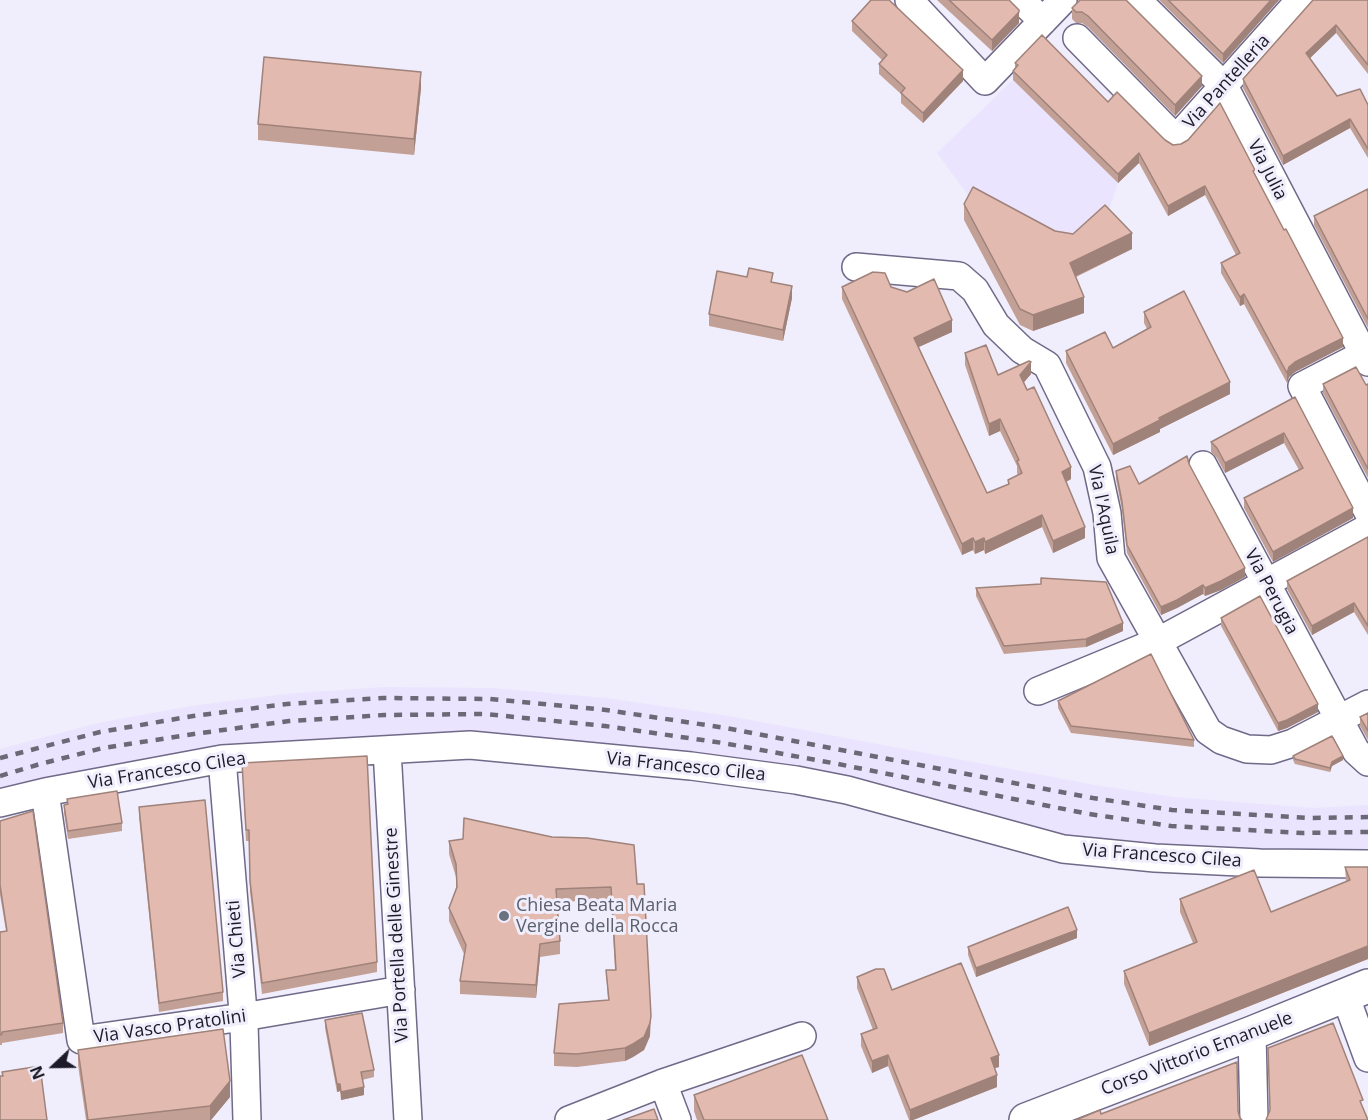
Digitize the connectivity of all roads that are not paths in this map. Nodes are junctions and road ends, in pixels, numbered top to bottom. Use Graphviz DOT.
graph roads {
  1 [pos="909,0"];
  2 [pos="1021,0"];
  3 [pos="1063,0"];
  4 [pos="1137,0"];
  5 [pos="1300,0"];
  6 [pos="1043,21"];
  7 [pos="1077,38"];
  8 [pos="1224,86"];
  9 [pos="856,267"];
  10 [pos="1366,358"];
  11 [pos="1203,465"];
  12 [pos="1368,512"];
  13 [pos="1368,528"];
  14 [pos="1266,583"];
  15 [pos="1159,641"];
  16 [pos="1038,691"];
  17 [pos="1368,704"];
  18 [pos="1338,719"];
  19 [pos="387,750"];
  20 [pos="222,759"];
  21 [pos="1368,762"];
  22 [pos="45,792"];
  23 [pos="0,803"];
  24 [pos="1368,864"];
  25 [pos="401,990"];
  26 [pos="1356,991"];
  27 [pos="243,1017"];
  28 [pos="1252,1033"];
  29 [pos="802,1036"];
  30 [pos="1368,1058"];
  31 [pos="663,1083"];
  32 [pos="247,1120"];
  33 [pos="408,1120"];
  34 [pos="569,1120"];
  35 [pos="677,1120"];
  36 [pos="1026,1120"];
  37 [pos="1254,1120"];
  1 -- 6 [label="street"];
  2 -- 6 [label="street"];
  3 -- 6 [label="street"];
  4 -- 8 [label="street, Via Julia"];
  5 -- 8 [label="street, Via Pantelleria"];
  7 -- 8 [label="street, Via Pantelleria"];
  8 -- 10 [label="street, Via Julia"];
  9 -- 15 [label="street, Via l'Aquila"];
  10 -- 12 [label="street"];
  11 -- 14 [label="street, Via Perugia"];
  13 -- 14 [label="street"];
  14 -- 15 [label="street"];
  14 -- 18 [label="street, Via Perugia"];
  15 -- 16 [label="street"];
  15 -- 18 [label="street, Via l'Aquila"];
  17 -- 18 [label="street, Via l'Aquila"];
  18 -- 21 [label="street, Via Perugia"];
  19 -- 20 [label="street, Via Francesco Cilea"];
  19 -- 24 [label="street, Via Francesco Cilea"];
  19 -- 25 [label="street, Via Portella delle Ginestre"];
  20 -- 22 [label="street, Via Francesco Cilea"];
  20 -- 27 [label="street, Via Chieti"];
  22 -- 23 [label="street, Via Francesco Cilea"];
  22 -- 27 [label="street, Via Vasco Pratolini"];
  25 -- 27 [label="street, Via Vasco Pratolini"];
  25 -- 33 [label="street, Via Portella delle Ginestre"];
  26 -- 28 [label="main road, Corso Vittorio Emanuele"];
  26 -- 30 [label="street"];
  27 -- 32 [label="street, Via Chieti"];
  28 -- 36 [label="main road, Corso Vittorio Emanuele"];
  28 -- 37 [label="street"];
  29 -- 31 [label="street"];
  31 -- 34 [label="street"];
  31 -- 35 [label="street"];
}
